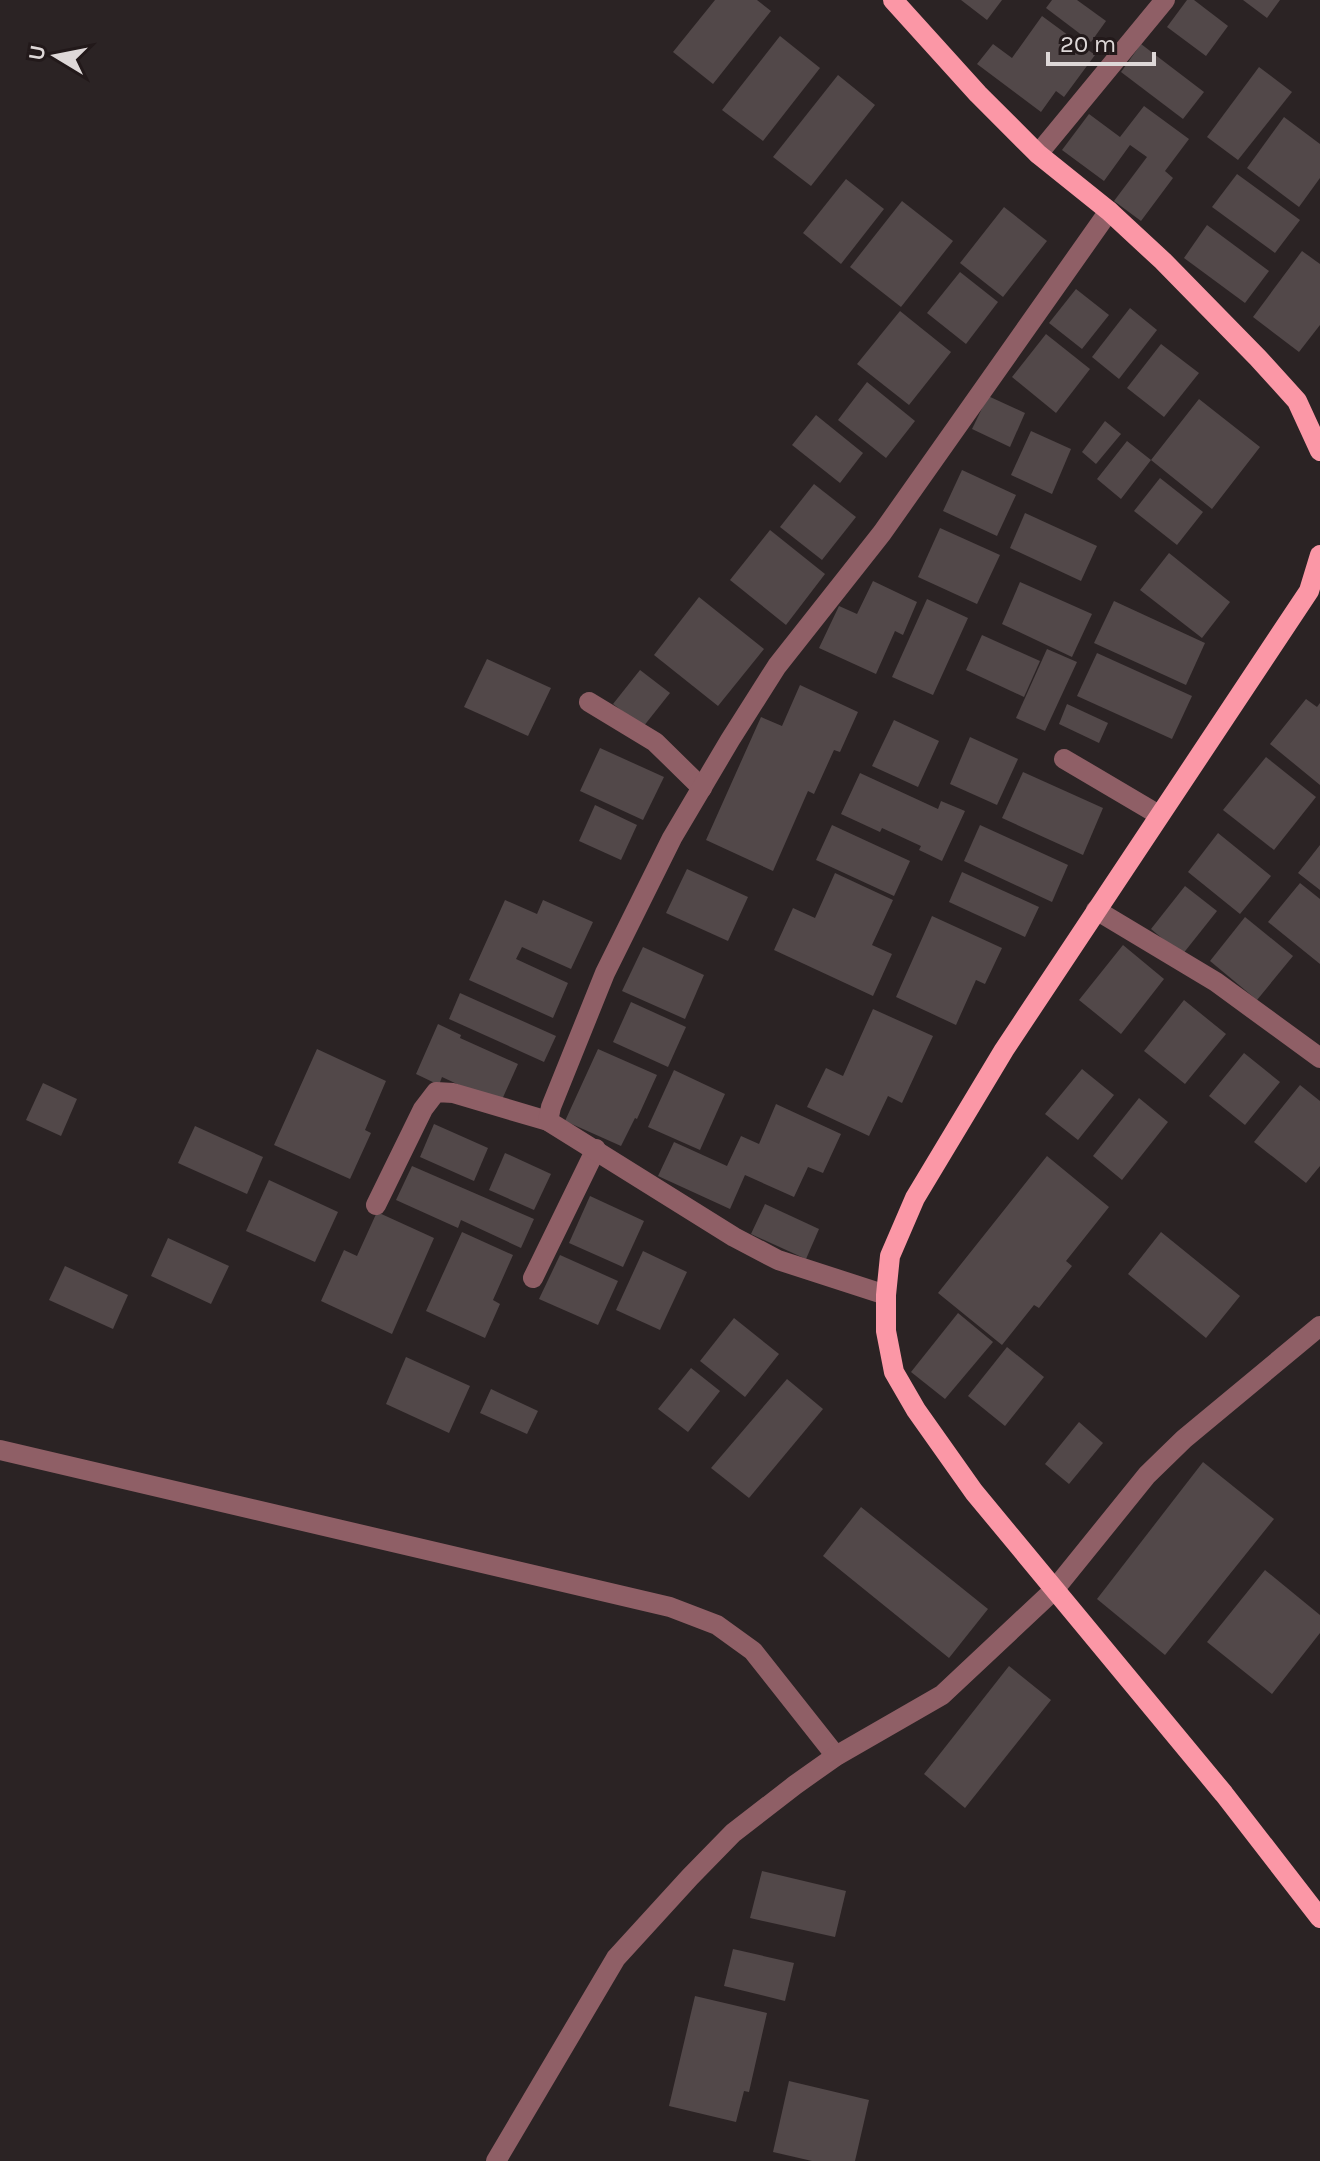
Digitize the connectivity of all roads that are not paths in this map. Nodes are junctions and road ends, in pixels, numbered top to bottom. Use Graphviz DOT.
graph roads {
  1 [pos="893,0"];
  2 [pos="1165,0"];
  3 [pos="1038,154"];
  4 [pos="1109,211"];
  5 [pos="1320,451"];
  6 [pos="1320,555"];
  7 [pos="589,702"];
  8 [pos="1064,759"];
  9 [pos="702,788"];
  10 [pos="1159,815"];
  11 [pos="1096,910"];
  12 [pos="1320,1058"];
  13 [pos="548,1121"];
  14 [pos="596,1149"];
  15 [pos="376,1205"];
  16 [pos="533,1278"];
  17 [pos="886,1295"];
  18 [pos="1320,1326"];
  19 [pos="0,1450"];
  20 [pos="1054,1590"];
  21 [pos="836,1756"];
  22 [pos="1320,1918"];
  23 [pos="496,2161"];
  1 -- 3 [label="main road"];
  2 -- 3 [label="street"];
  3 -- 4 [label="main road"];
  4 -- 5 [label="main road"];
  4 -- 9 [label="street"];
  6 -- 10 [label="main road"];
  7 -- 9 [label="street"];
  8 -- 10 [label="street"];
  9 -- 13 [label="street"];
  10 -- 11 [label="main road"];
  11 -- 12 [label="street"];
  11 -- 17 [label="main road"];
  13 -- 14 [label="street"];
  13 -- 15 [label="street"];
  14 -- 16 [label="street"];
  14 -- 17 [label="street"];
  17 -- 20 [label="main road"];
  18 -- 20 [label="street"];
  19 -- 21 [label="street"];
  20 -- 21 [label="street"];
  20 -- 22 [label="main road"];
  21 -- 23 [label="street"];
}
